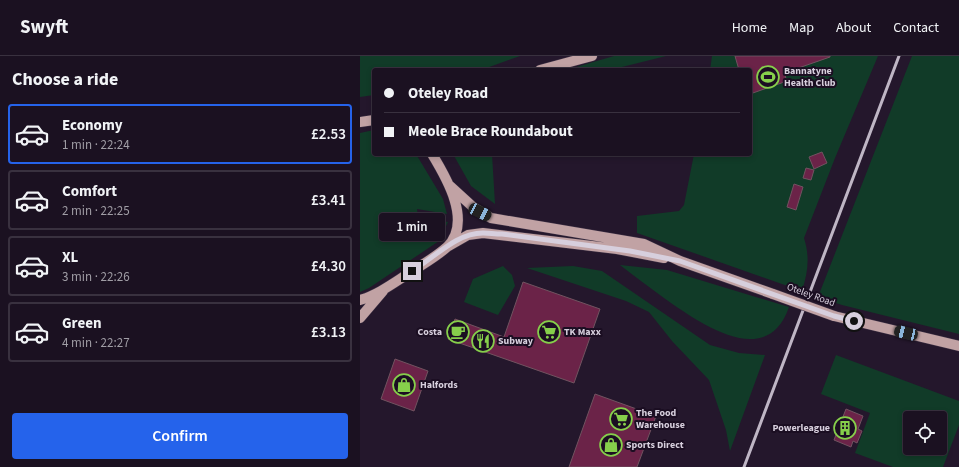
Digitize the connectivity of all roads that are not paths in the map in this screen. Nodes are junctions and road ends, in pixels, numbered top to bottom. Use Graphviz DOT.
graph roads {
  1 [pos="592,56"];
  2 [pos="547,68"];
  3 [pos="372,118"];
  4 [pos="372,120"];
  5 [pos="361,121"];
  6 [pos="433,156"];
  7 [pos="450,186"];
  8 [pos="448,246"];
  9 [pos="680,261"];
  10 [pos="386,288"];
  11 [pos="360,300"];
  12 [pos="360,318"];
  13 [pos="959,346"];
  1 -- 2 [label="main road"];
  3 -- 5 [label="main road"];
  4 -- 5 [label="main road"];
  6 -- 7 [label="main road"];
  7 -- 8 [label="main road"];
  7 -- 9 [label="main road, Oteley Road"];
  8 -- 9 [label="main road, Oteley Road"];
  8 -- 10 [label="main road, Oteley Road"];
  9 -- 13 [label="main road, Oteley Road, bridge"];
  10 -- 11 [label="main road"];
  10 -- 12 [label="main road"];
}
